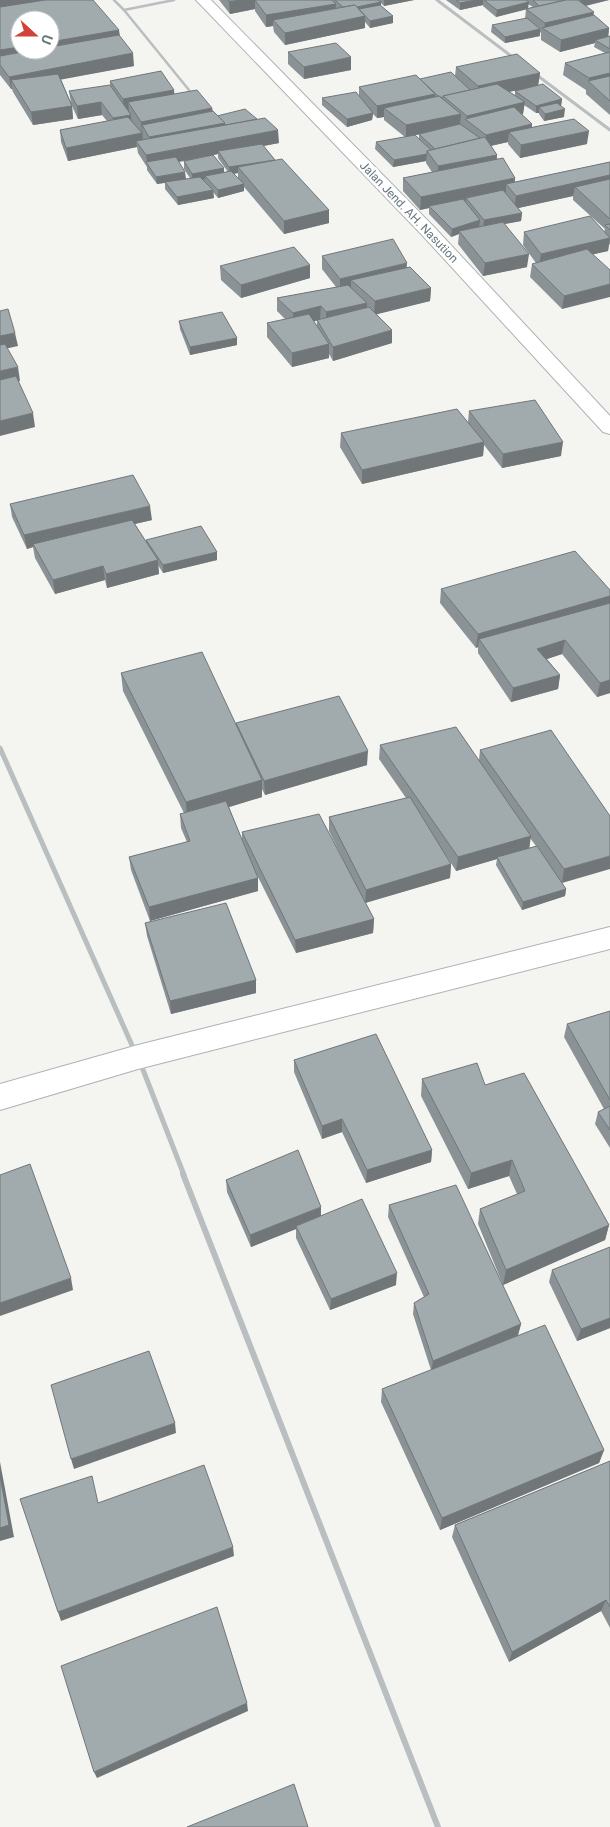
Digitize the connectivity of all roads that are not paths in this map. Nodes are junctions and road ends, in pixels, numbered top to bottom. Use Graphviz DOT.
graph roads {
  1 [pos="114,0"];
  2 [pos="174,0"];
  3 [pos="203,0"];
  4 [pos="437,0"];
  5 [pos="124,10"];
  6 [pos="517,61"];
  7 [pos="533,72"];
  8 [pos="193,95"];
  9 [pos="610,130"];
  10 [pos="610,428"];
  11 [pos="0,748"];
  12 [pos="610,938"];
  13 [pos="138,1058"];
  14 [pos="0,1097"];
  15 [pos="438,1827"];
  1 -- 5 [label="lane"];
  2 -- 5 [label="lane"];
  3 -- 10 [label="main road, Jalan Jend. AH. Nasution"];
  4 -- 6 [label="street"];
  5 -- 8 [label="lane"];
  7 -- 9 [label="street"];
  11 -- 13 [label="street"];
  12 -- 13 [label="main road"];
  13 -- 14 [label="main road"];
  13 -- 15 [label="street"];
}
